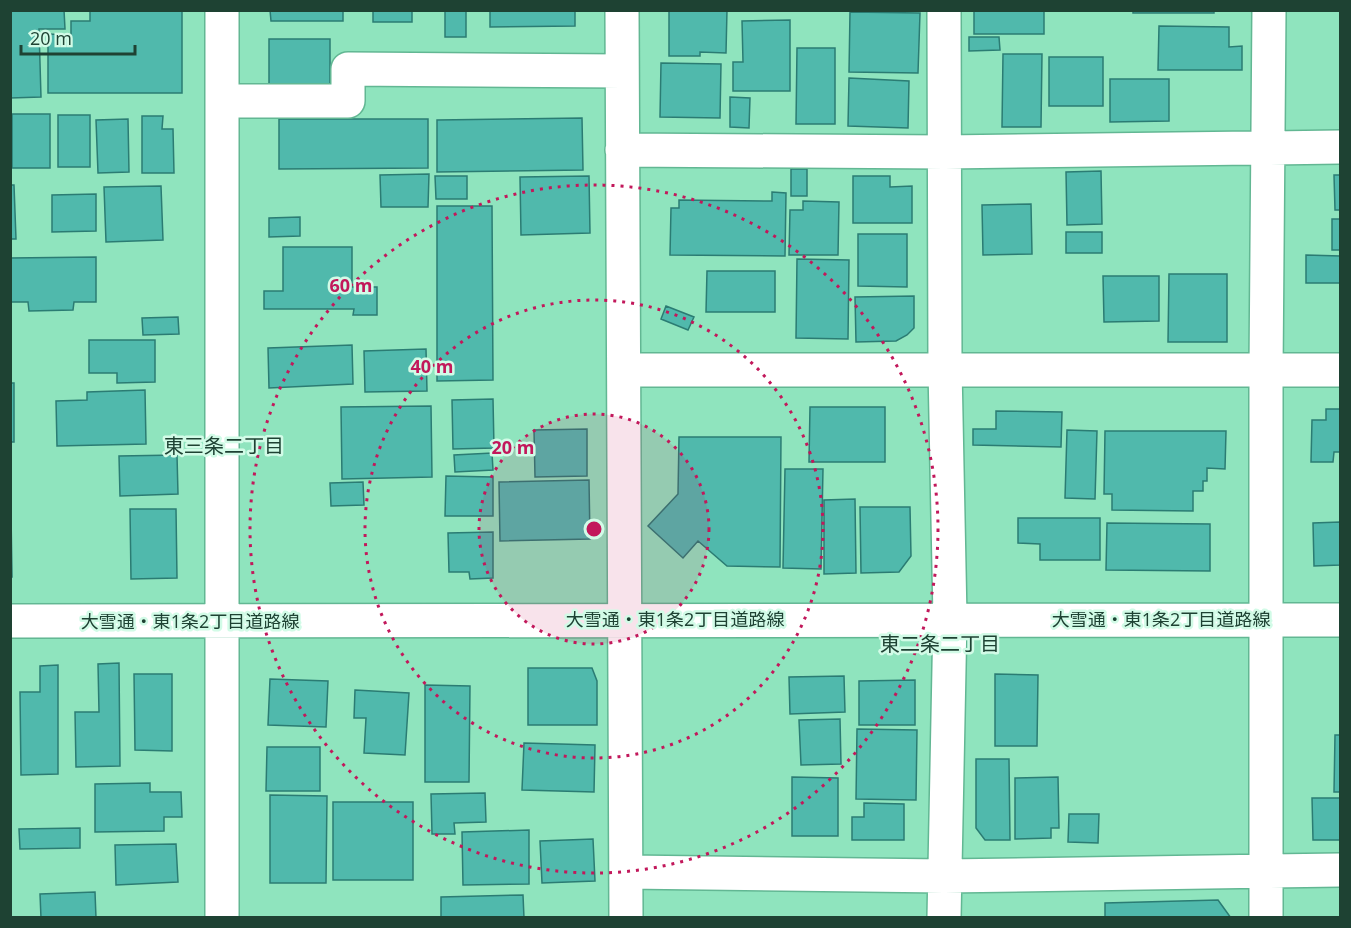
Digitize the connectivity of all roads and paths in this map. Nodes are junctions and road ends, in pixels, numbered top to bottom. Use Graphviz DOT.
graph roads {
  1 [pos="222,10"];
  2 [pos="622,10"];
  3 [pos="944,10"];
  4 [pos="1269,10"];
  5 [pos="622,71"];
  6 [pos="222,101"];
  7 [pos="1269,147"];
  8 [pos="1341,147"];
  9 [pos="622,150"];
  10 [pos="945,152"];
  11 [pos="945,368"];
  12 [pos="624,370"];
  13 [pos="1266,370"];
  14 [pos="1341,370"];
  15 [pos="950,618"];
  16 [pos="1267,619"];
  17 [pos="625,620"];
  18 [pos="1341,620"];
  19 [pos="10,621"];
  20 [pos="220,622"];
  21 [pos="1265,870"];
  22 [pos="1341,870"];
  23 [pos="627,872"];
  24 [pos="944,876"];
  25 [pos="222,918"];
  26 [pos="627,918"];
  27 [pos="944,918"];
  28 [pos="1266,918"];
  1 -- 6 [label="street"];
  2 -- 5 [label="street"];
  3 -- 10 [label="street"];
  4 -- 7 [label="street"];
  5 -- 6 [label="street"];
  5 -- 9 [label="street"];
  6 -- 20 [label="street"];
  7 -- 8 [label="street"];
  7 -- 10 [label="street"];
  7 -- 13 [label="street"];
  9 -- 10 [label="street"];
  9 -- 12 [label="street"];
  10 -- 11 [label="street"];
  11 -- 12 [label="street"];
  11 -- 13 [label="street"];
  11 -- 15 [label="street"];
  12 -- 17 [label="street"];
  13 -- 14 [label="street"];
  13 -- 16 [label="street"];
  15 -- 16 [label="street, 大雪通・東1条2丁目道路線"];
  15 -- 17 [label="street, 大雪通・東1条2丁目道路線"];
  15 -- 24 [label="street"];
  16 -- 18 [label="street, 大雪通・東1条2丁目道路線"];
  16 -- 21 [label="street"];
  17 -- 20 [label="street, 大雪通・東1条2丁目道路線"];
  17 -- 23 [label="street"];
  19 -- 20 [label="street, 大雪通・東1条2丁目道路線"];
  20 -- 25 [label="street"];
  21 -- 22 [label="street"];
  21 -- 24 [label="street"];
  21 -- 28 [label="street"];
  23 -- 24 [label="street"];
  23 -- 26 [label="street"];
  24 -- 27 [label="street"];
}
